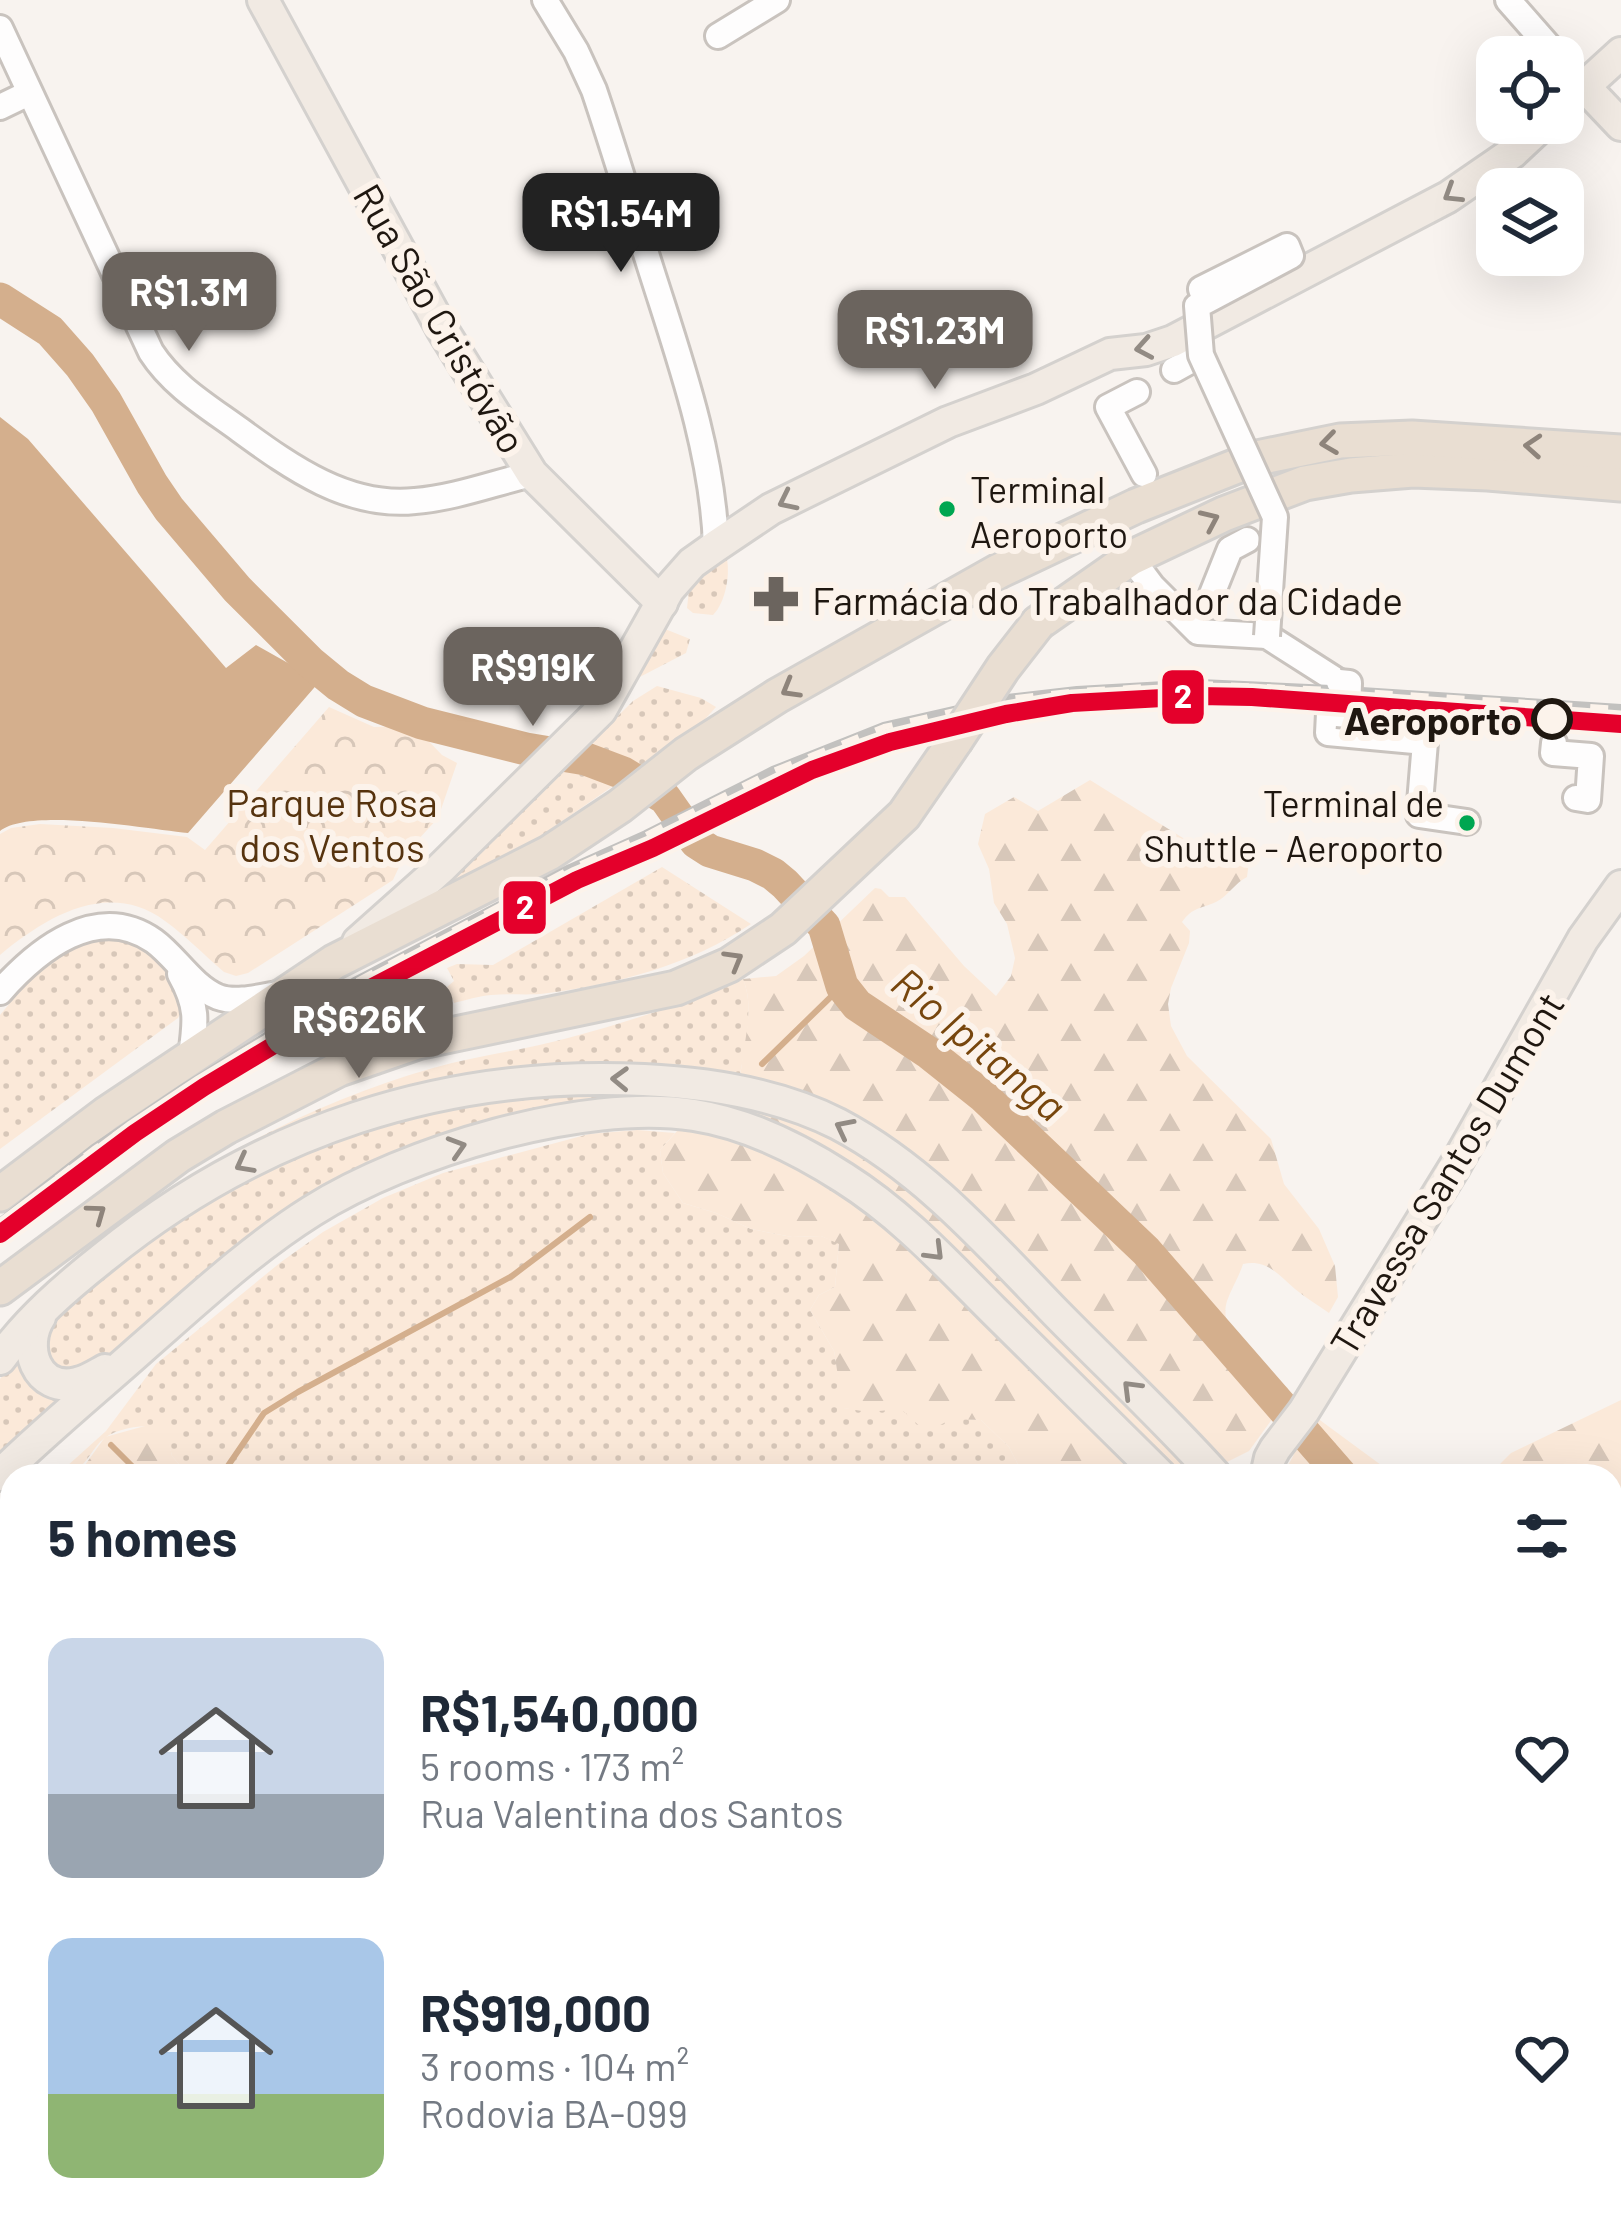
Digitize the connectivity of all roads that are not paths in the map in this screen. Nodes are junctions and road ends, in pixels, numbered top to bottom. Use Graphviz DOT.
graph roads {
  1 [pos="262,0"];
  2 [pos="545,0"];
  3 [pos="777,0"];
  4 [pos="1508,0"];
  5 [pos="0,28"];
  6 [pos="718,36"];
  7 [pos="1535,36"];
  8 [pos="1621,52"];
  9 [pos="1584,70"];
  10 [pos="28,93"];
  11 [pos="1584,93"];
  12 [pos="0,107"];
  13 [pos="1621,125"];
  14 [pos="1522,144"];
  15 [pos="1282,269"];
  16 [pos="1201,355"];
  17 [pos="1174,370"];
  18 [pos="1137,392"];
  19 [pos="1621,452"];
  20 [pos="532,474"];
  21 [pos="1144,474"];
  22 [pos="1621,484"];
  23 [pos="1247,540"];
  24 [pos="716,546"];
  25 [pos="1131,558"];
  26 [pos="662,603"];
  27 [pos="1209,603"];
  28 [pos="1267,636"];
  29 [pos="1554,743"];
  30 [pos="1576,798"];
  31 [pos="1467,822"];
  32 [pos="1621,886"];
  33 [pos="170,956"];
  34 [pos="334,962"];
  35 [pos="0,992"];
  36 [pos="291,992"];
  37 [pos="191,1056"];
  38 [pos="0,1194"];
  39 [pos="2,1287"];
  40 [pos="51,1302"];
  41 [pos="137,1353"];
  42 [pos="0,1359"];
  43 [pos="1270,1461"];
  44 [pos="12,1464"];
  45 [pos="1149,1464"];
  46 [pos="1205,1464"];
  1 -- 20 [label="main road, Rua São Cristóvão"];
  2 -- 24 [label="street"];
  3 -- 6 [label="street"];
  4 -- 7 [label="street"];
  5 -- 10 [label="street"];
  8 -- 9 [label="main road"];
  10 -- 12 [label="street"];
  10 -- 20 [label="street"];
  11 -- 13 [label="main road"];
  14 -- 15 [label="main road, one-way"];
  15 -- 16 [label="street, bridge"];
  15 -- 24 [label="main road, one-way"];
  16 -- 17 [label="street"];
  16 -- 28 [label="street, bridge"];
  18 -- 21 [label="street"];
  19 -- 34 [label="highway, one-way"];
  20 -- 26 [label="main road, Rua São Cristóvão"];
  25 -- 22 [label="highway, one-way"];
  23 -- 27 [label="street"];
  24 -- 26 [label="main road"];
  25 -- 27 [label="street"];
  39 -- 25 [label="highway, one-way, bridge"];
  26 -- 34 [label="main road"];
  27 -- 28 [label="street"];
  28 -- 31 [label="street, bridge"];
  29 -- 30 [label="street"];
  32 -- 43 [label="main road, Travessa Santos Dumont"];
  33 -- 35 [label="street"];
  33 -- 36 [label="street"];
  33 -- 37 [label="street"];
  34 -- 36 [label="highway"];
  36 -- 37 [label="highway"];
  37 -- 38 [label="highway"];
  40 -- 41 [label="main road"];
  40 -- 42 [label="main road"];
  46 -- 40 [label="main road, one-way"];
  41 -- 44 [label="main road"];
  41 -- 45 [label="main road, one-way"];
}
